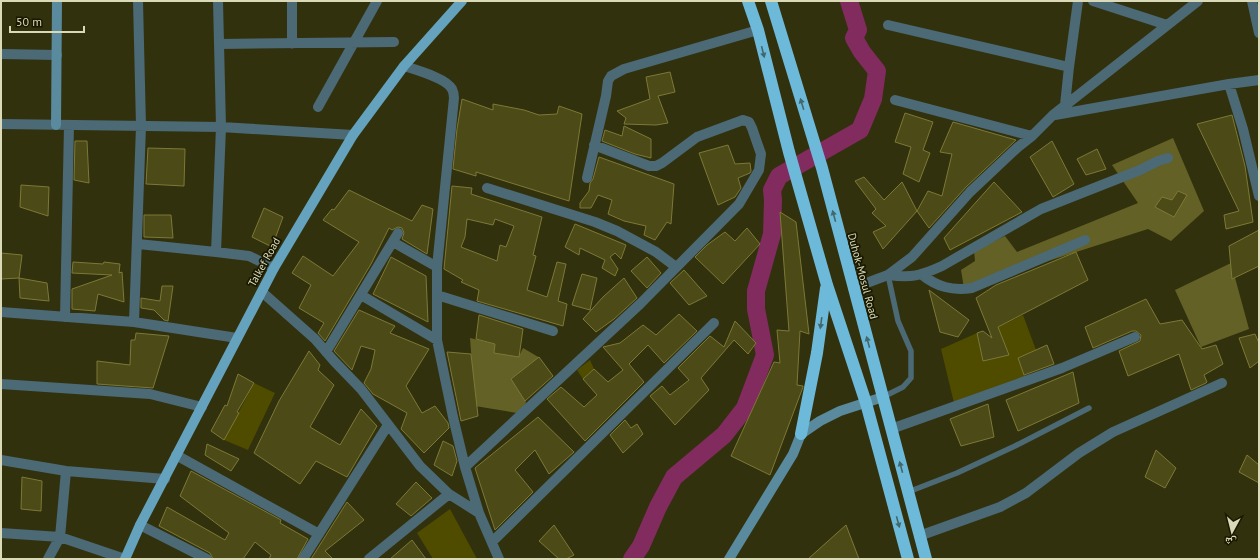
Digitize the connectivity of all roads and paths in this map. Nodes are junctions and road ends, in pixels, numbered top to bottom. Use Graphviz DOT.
graph roads {
  1 [pos="57,1"];
  2 [pos="138,1"];
  3 [pos="218,1"];
  4 [pos="292,1"];
  5 [pos="377,1"];
  6 [pos="462,1"];
  7 [pos="748,1"];
  8 [pos="771,1"];
  9 [pos="1078,1"];
  10 [pos="1093,1"];
  11 [pos="1198,1"];
  12 [pos="1252,1"];
  13 [pos="888,25"];
  14 [pos="1167,25"];
  15 [pos="758,30"];
  16 [pos="1259,34"];
  17 [pos="394,42"];
  18 [pos="354,43"];
  19 [pos="220,44"];
  20 [pos="292,44"];
  21 [pos="1,54"];
  22 [pos="57,55"];
  23 [pos="404,66"];
  24 [pos="1069,66"];
  25 [pos="1259,80"];
  26 [pos="1229,84"];
  27 [pos="895,100"];
  28 [pos="1064,105"];
  29 [pos="318,107"];
  30 [pos="1053,115"];
  31 [pos="1,124"];
  32 [pos="56,125"];
  33 [pos="68,125"];
  34 [pos="141,126"];
  35 [pos="221,127"];
  36 [pos="353,135"];
  37 [pos="1032,136"];
  38 [pos="594,145"];
  39 [pos="1168,158"];
  40 [pos="587,178"];
  41 [pos="487,188"];
  42 [pos="1259,196"];
  43 [pos="1085,240"];
  44 [pos="138,244"];
  45 [pos="216,252"];
  46 [pos="437,267"];
  47 [pos="676,267"];
  48 [pos="274,268"];
  49 [pos="921,274"];
  50 [pos="888,275"];
  51 [pos="827,285"];
  52 [pos="853,288"];
  53 [pos="262,292"];
  54 [pos="361,295"];
  55 [pos="437,295"];
  56 [pos="1,312"];
  57 [pos="65,317"];
  58 [pos="134,322"];
  59 [pos="714,324"];
  60 [pos="553,331"];
  61 [pos="237,338"];
  62 [pos="1135,338"];
  63 [pos="437,340"];
  64 [pos="326,352"];
  65 [pos="1222,383"];
  66 [pos="1,384"];
  67 [pos="883,397"];
  68 [pos="866,403"];
  69 [pos="202,407"];
  70 [pos="1089,408"];
  71 [pos="388,425"];
  72 [pos="891,429"];
  73 [pos="801,434"];
  74 [pos="176,456"];
  75 [pos="1,460"];
  76 [pos="465,467"];
  77 [pos="66,471"];
  78 [pos="165,479"];
  79 [pos="908,492"];
  80 [pos="449,494"];
  81 [pos="479,513"];
  82 [pos="140,525"];
  83 [pos="1,533"];
  84 [pos="319,534"];
  85 [pos="920,536"];
  86 [pos="60,537"];
  87 [pos="492,542"];
  88 [pos="48,559"];
  89 [pos="125,559"];
  90 [pos="207,559"];
  91 [pos="303,559"];
  92 [pos="369,559"];
  93 [pos="499,559"];
  94 [pos="729,559"];
  95 [pos="908,559"];
  96 [pos="926,559"];
  1 -- 22 [label="main road"];
  2 -- 34 [label="street"];
  3 -- 19 [label="street"];
  4 -- 20 [label="street"];
  5 -- 18 [label="street"];
  6 -- 23 [label="main road, Talkef Road"];
  7 -- 15 [label="highway"];
  52 -- 8 [label="highway, Duhok-Mosul Road, one-way"];
  9 -- 24 [label="street"];
  10 -- 14 [label="street"];
  11 -- 14 [label="street"];
  12 -- 16 [label="street"];
  13 -- 24 [label="street"];
  14 -- 28 [label="street"];
  15 -- 38 [label="street"];
  15 -- 51 [label="highway, one-way"];
  17 -- 18 [label="street"];
  18 -- 20 [label="street"];
  18 -- 29 [label="street"];
  19 -- 20 [label="street"];
  19 -- 35 [label="street"];
  21 -- 22 [label="street"];
  22 -- 32 [label="main road"];
  23 -- 36 [label="main road, Talkef Road"];
  23 -- 46 [label="street"];
  24 -- 28 [label="street"];
  25 -- 26 [label="street"];
  26 -- 30 [label="street"];
  26 -- 42 [label="street"];
  27 -- 37 [label="street"];
  28 -- 30 [label="street"];
  30 -- 37 [label="street"];
  31 -- 32 [label="street"];
  32 -- 33 [label="street"];
  33 -- 34 [label="street"];
  33 -- 57 [label="street"];
  34 -- 35 [label="street"];
  34 -- 44 [label="street"];
  35 -- 36 [label="street"];
  35 -- 45 [label="street"];
  36 -- 48 [label="main road, Talkef Road"];
  37 -- 50 [label="street"];
  38 -- 40 [label="street"];
  38 -- 47 [label="street"];
  39 -- 49 [label="street"];
  41 -- 47 [label="street"];
  43 -- 49 [label="street"];
  44 -- 45 [label="street"];
  44 -- 58 [label="street"];
  45 -- 48 [label="street"];
  46 -- 54 [label="street"];
  46 -- 55 [label="street"];
  47 -- 76 [label="street"];
  48 -- 53 [label="main road, Talkef Road"];
  49 -- 50 [label="street"];
  50 -- 52 [label="street"];
  50 -- 67 [label="lane"];
  51 -- 68 [label="highway"];
  51 -- 73 [label="highway, one-way"];
  67 -- 52 [label="highway, Duhok-Mosul Road, one-way"];
  53 -- 61 [label="main road, Talkef Road"];
  53 -- 64 [label="street"];
  54 -- 63 [label="street"];
  54 -- 64 [label="street"];
  55 -- 60 [label="street"];
  55 -- 63 [label="street"];
  56 -- 57 [label="street"];
  57 -- 58 [label="street"];
  58 -- 61 [label="street"];
  59 -- 87 [label="street"];
  61 -- 69 [label="main road, Talkef Road"];
  62 -- 72 [label="street"];
  63 -- 76 [label="street"];
  64 -- 71 [label="street"];
  65 -- 85 [label="street"];
  66 -- 69 [label="street"];
  67 -- 68 [label="main road"];
  67 -- 72 [label="highway, Duhok-Mosul Road"];
  68 -- 73 [label="main road"];
  68 -- 95 [label="highway, one-way"];
  69 -- 74 [label="main road, Talkef Road"];
  70 -- 79 [label="lane"];
  71 -- 80 [label="street"];
  71 -- 84 [label="street"];
  79 -- 72 [label="highway, Duhok-Mosul Road, one-way"];
  73 -- 94 [label="main road"];
  74 -- 78 [label="main road, Talkef Road"];
  74 -- 84 [label="street"];
  75 -- 77 [label="street"];
  76 -- 81 [label="street"];
  77 -- 78 [label="street"];
  77 -- 86 [label="street"];
  78 -- 82 [label="main road, Talkef Road"];
  79 -- 85 [label="highway, Duhok-Mosul Road"];
  80 -- 81 [label="street"];
  80 -- 92 [label="street"];
  81 -- 87 [label="street"];
  82 -- 89 [label="main road, Talkef Road"];
  82 -- 90 [label="street"];
  83 -- 86 [label="street"];
  84 -- 91 [label="street"];
  85 -- 96 [label="highway, Duhok-Mosul Road"];
  86 -- 88 [label="street"];
  86 -- 89 [label="street"];
  87 -- 93 [label="street"];
}
